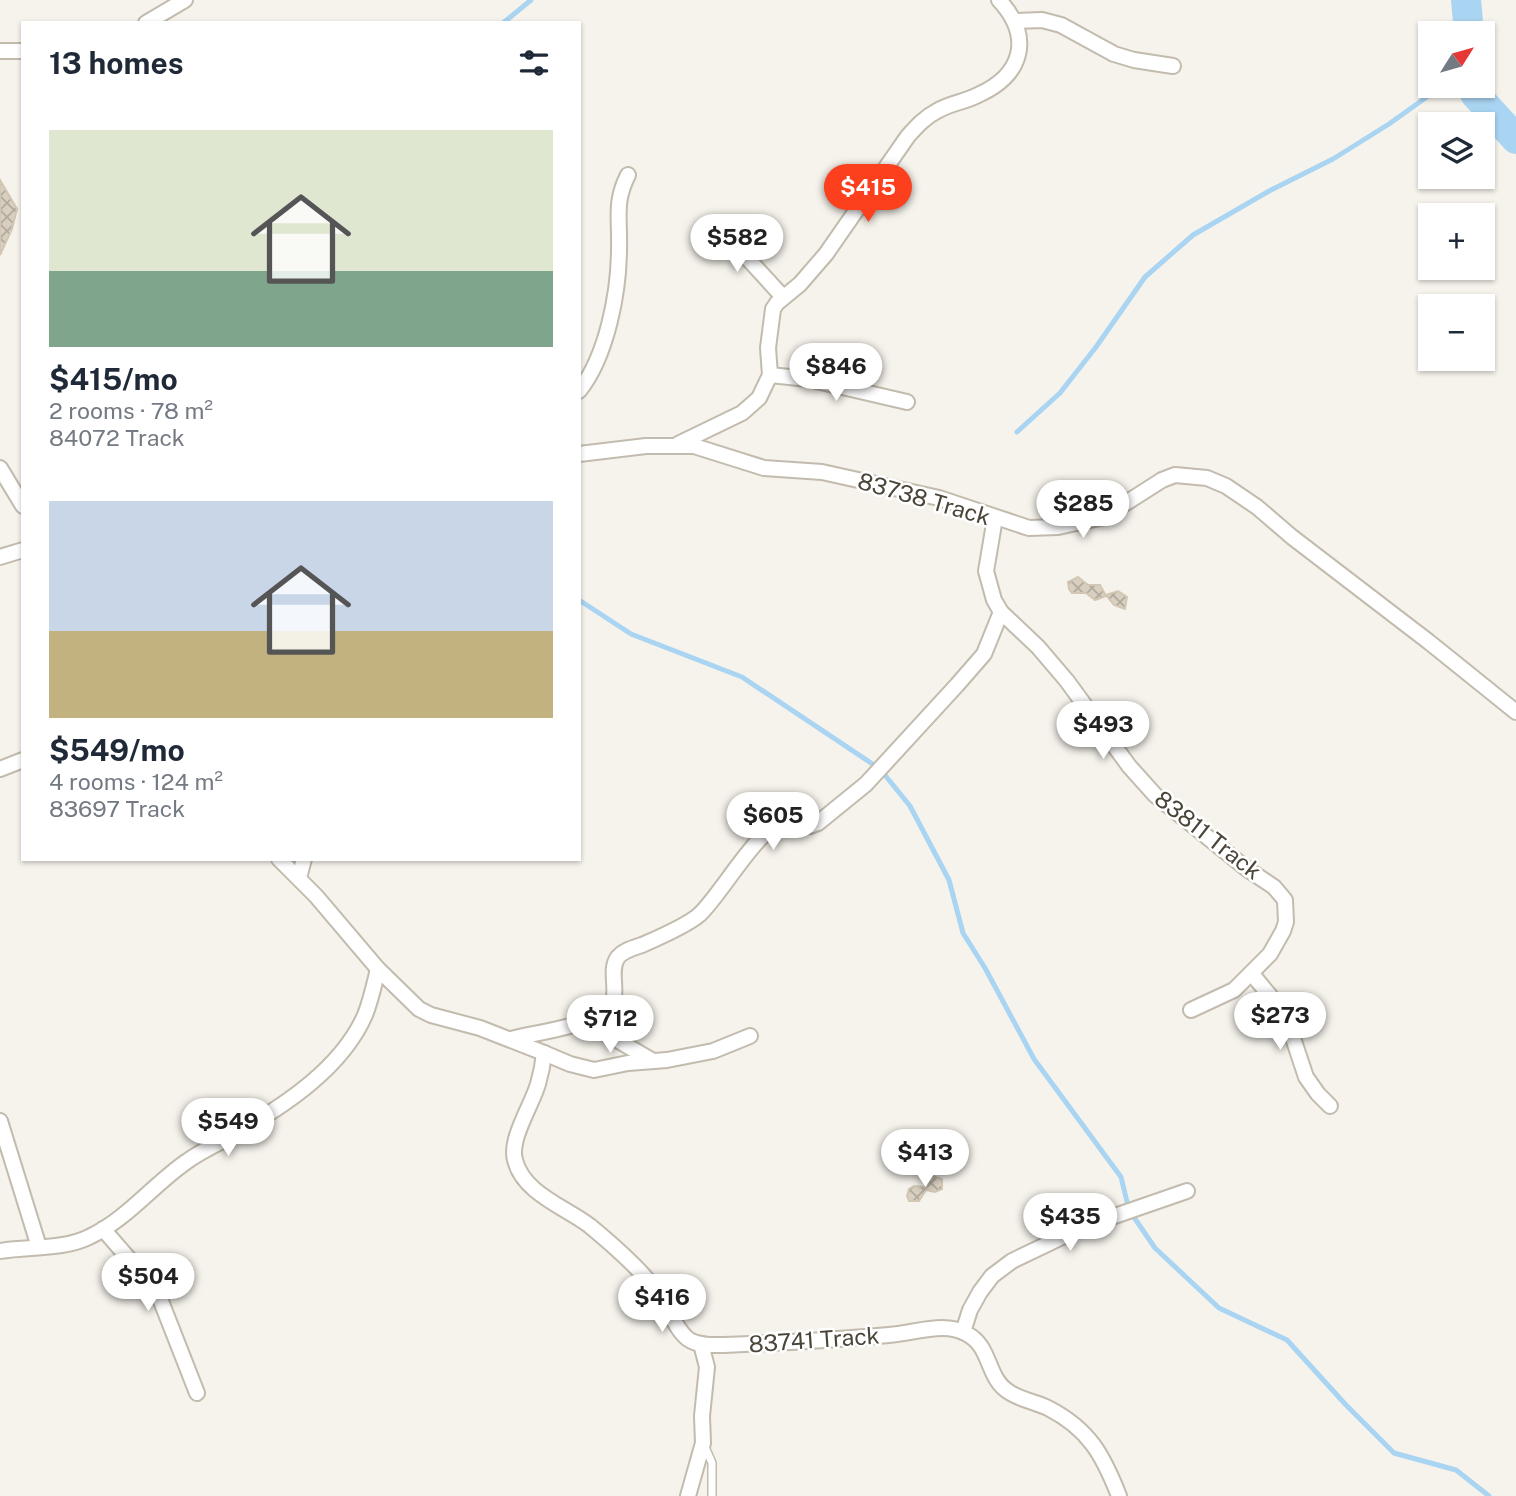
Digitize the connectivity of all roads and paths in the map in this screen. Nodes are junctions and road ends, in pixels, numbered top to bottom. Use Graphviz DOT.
graph roads {
  1 [pos="185,0"];
  2 [pos="999,0"];
  3 [pos="149,21"];
  4 [pos="1015,22"];
  5 [pos="0,51"];
  6 [pos="21,51"];
  7 [pos="1173,66"];
  8 [pos="628,175"];
  9 [pos="718,226"];
  10 [pos="783,297"];
  11 [pos="770,375"];
  12 [pos="581,388"];
  13 [pos="907,402"];
  14 [pos="676,445"];
  15 [pos="581,454"];
  16 [pos="0,468"];
  17 [pos="21,503"];
  18 [pos="995,518"];
  19 [pos="21,551"];
  20 [pos="0,557"];
  21 [pos="1001,612"];
  22 [pos="1516,712"];
  23 [pos="21,761"];
  24 [pos="0,769"];
  25 [pos="281,861"];
  26 [pos="303,861"];
  27 [pos="299,878"];
  28 [pos="378,969"];
  29 [pos="1249,977"];
  30 [pos="1191,1010"];
  31 [pos="577,1023"];
  32 [pos="750,1036"];
  33 [pos="511,1040"];
  34 [pos="544,1053"];
  35 [pos="654,1061"];
  36 [pos="1330,1106"];
  37 [pos="0,1121"];
  38 [pos="1187,1191"];
  39 [pos="103,1229"];
  40 [pos="39,1247"];
  41 [pos="0,1251"];
  42 [pos="963,1332"];
  43 [pos="702,1344"];
  44 [pos="197,1393"];
  45 [pos="703,1443"];
  46 [pos="688,1496"];
  47 [pos="712,1496"];
  48 [pos="1119,1496"];
  1 -- 3 [label="street"];
  2 -- 4 [label="street"];
  4 -- 7 [label="street"];
  4 -- 10 [label="street"];
  5 -- 6 [label="street"];
  8 -- 12 [label="street"];
  9 -- 10 [label="street"];
  10 -- 11 [label="street"];
  11 -- 13 [label="street"];
  11 -- 14 [label="street"];
  14 -- 15 [label="street, 83738 Track"];
  14 -- 18 [label="street, 83738 Track"];
  16 -- 17 [label="street"];
  18 -- 21 [label="street, 83811 Track"];
  18 -- 22 [label="street, 83738 Track"];
  19 -- 20 [label="street"];
  21 -- 29 [label="street, 83811 Track"];
  21 -- 31 [label="street"];
  23 -- 24 [label="street"];
  25 -- 27 [label="street"];
  26 -- 27 [label="street"];
  27 -- 28 [label="street"];
  28 -- 33 [label="street"];
  28 -- 39 [label="street"];
  29 -- 30 [label="street"];
  29 -- 36 [label="street"];
  31 -- 33 [label="street"];
  31 -- 35 [label="street"];
  32 -- 35 [label="street"];
  33 -- 34 [label="street"];
  34 -- 35 [label="street"];
  34 -- 43 [label="street"];
  37 -- 40 [label="street"];
  38 -- 42 [label="street"];
  39 -- 40 [label="street"];
  39 -- 44 [label="street"];
  40 -- 41 [label="street"];
  42 -- 43 [label="street, 83741 Track"];
  42 -- 48 [label="street"];
  43 -- 45 [label="street"];
  45 -- 46 [label="street"];
  45 -- 47 [label="lane"];
}
